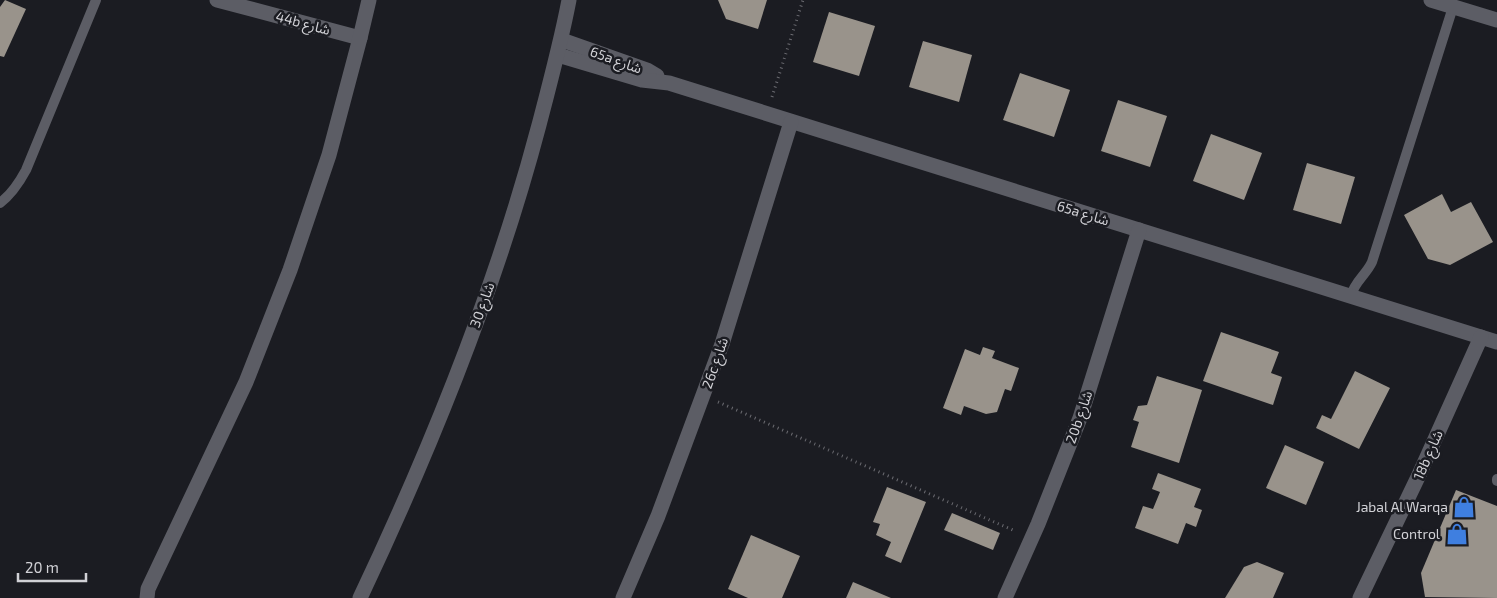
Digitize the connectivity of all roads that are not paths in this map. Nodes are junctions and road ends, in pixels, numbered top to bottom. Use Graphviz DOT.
graph roads {
  1 [pos="96,0"];
  2 [pos="217,0"];
  3 [pos="368,0"];
  4 [pos="569,0"];
  5 [pos="1431,0"];
  6 [pos="1453,7"];
  7 [pos="1497,20"];
  8 [pos="360,38"];
  9 [pos="560,48"];
  10 [pos="791,122"];
  11 [pos="0,203"];
  12 [pos="1139,230"];
  13 [pos="1351,296"];
  14 [pos="1481,337"];
  15 [pos="1497,342"];
  16 [pos="144,595"];
  17 [pos="360,598"];
  18 [pos="623,598"];
  19 [pos="1005,598"];
  20 [pos="1360,598"];
  1 -- 11 [label="lane"];
  2 -- 8 [label="street, 44b شارع"];
  3 -- 8 [label="street"];
  4 -- 9 [label="street, شارع 30"];
  5 -- 6 [label="street"];
  6 -- 7 [label="street"];
  6 -- 13 [label="lane"];
  8 -- 16 [label="street"];
  9 -- 10 [label="street, 65a شارع"];
  9 -- 17 [label="street, شارع 30"];
  10 -- 12 [label="street, 65a شارع"];
  10 -- 18 [label="street, 26c شارع"];
  12 -- 13 [label="street, 65a شارع"];
  12 -- 19 [label="street, 20b شارع"];
  13 -- 14 [label="street, 65a شارع"];
  14 -- 15 [label="street, 65a شارع"];
  14 -- 20 [label="street, 18b شارع"];
}
